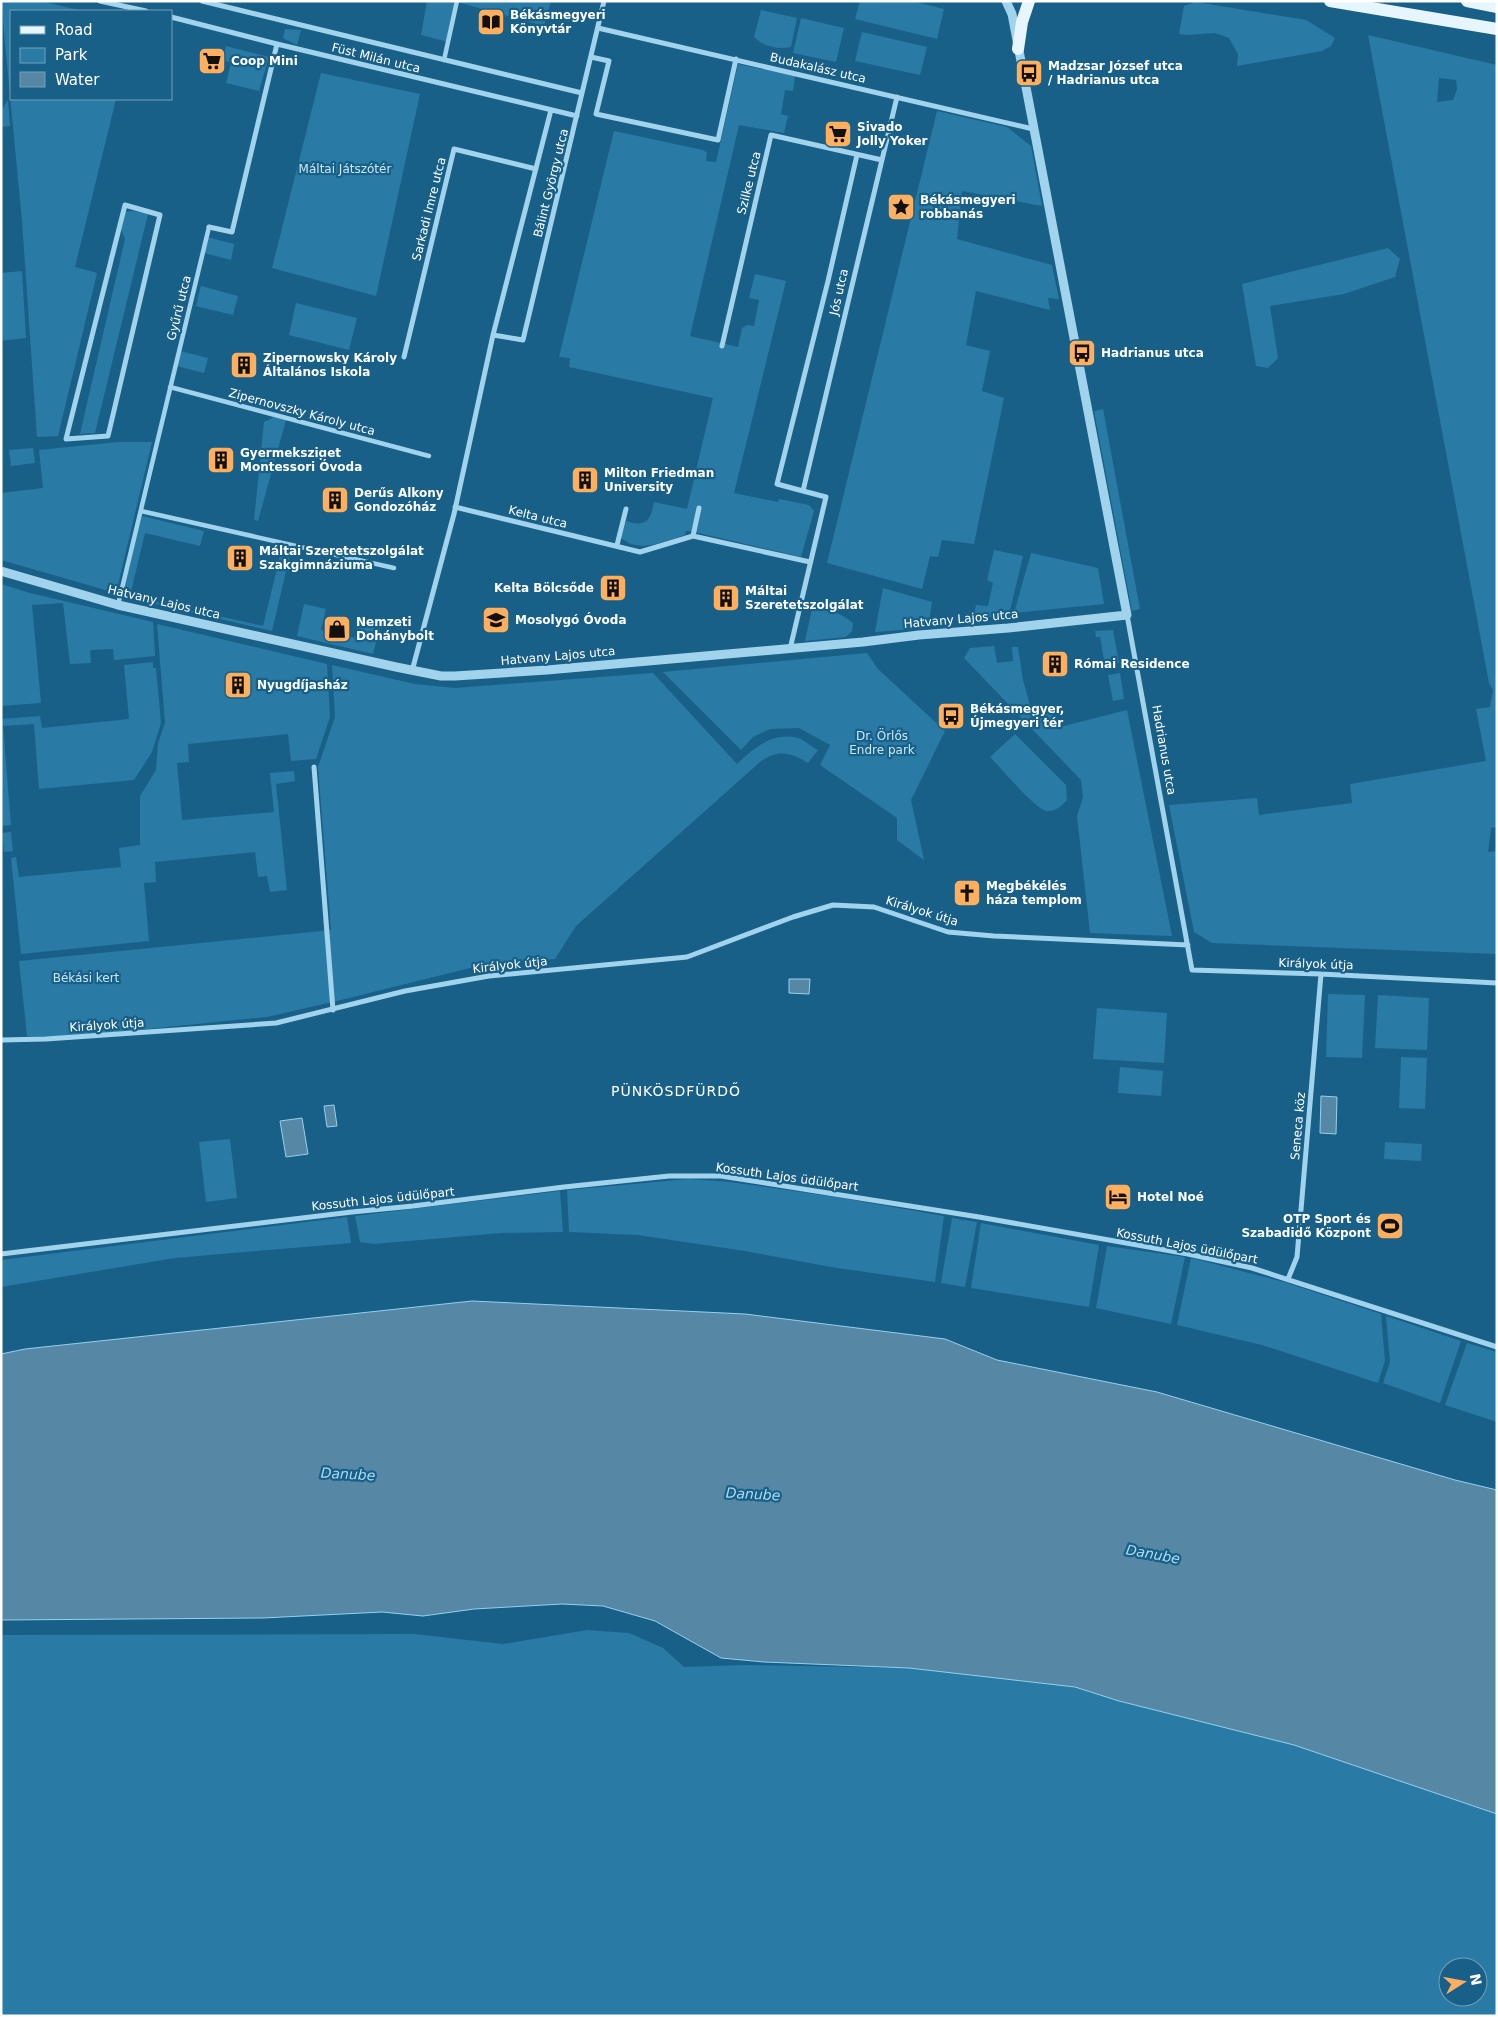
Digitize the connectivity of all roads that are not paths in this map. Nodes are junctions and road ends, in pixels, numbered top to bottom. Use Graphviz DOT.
graph roads {
  1 [pos="100,1"];
  2 [pos="202,1"];
  3 [pos="457,1"];
  4 [pos="604,1"];
  5 [pos="1006,1"];
  6 [pos="1029,1"];
  7 [pos="1330,1"];
  8 [pos="1467,1"];
  9 [pos="1497,7"];
  10 [pos="141,10"];
  11 [pos="172,17"];
  12 [pos="598,28"];
  13 [pos="1497,29"];
  14 [pos="277,44"];
  15 [pos="1018,49"];
  16 [pos="591,57"];
  17 [pos="736,59"];
  18 [pos="444,60"];
  19 [pos="582,93"];
  20 [pos="897,97"];
  21 [pos="551,110"];
  22 [pos="577,116"];
  23 [pos="1033,129"];
  24 [pos="857,154"];
  25 [pos="882,160"];
  26 [pos="536,169"];
  27 [pos="125,205"];
  28 [pos="209,227"];
  29 [pos="493,335"];
  30 [pos="722,346"];
  31 [pos="404,356"];
  32 [pos="170,387"];
  33 [pos="429,456"];
  34 [pos="803,491"];
  35 [pos="455,507"];
  36 [pos="700,508"];
  37 [pos="626,509"];
  38 [pos="141,510"];
  39 [pos="693,536"];
  40 [pos="617,546"];
  41 [pos="810,562"];
  42 [pos="394,568"];
  43 [pos="1,572"];
  44 [pos="118,605"];
  45 [pos="1127,615"];
  46 [pos="790,649"];
  47 [pos="412,670"];
  48 [pos="314,767"];
  49 [pos="1188,945"];
  50 [pos="1321,974"];
  51 [pos="1497,983"];
  52 [pos="333,1010"];
  53 [pos="1,1040"];
  54 [pos="1,1254"];
  55 [pos="1288,1279"];
  56 [pos="1497,1347"];
  1 -- 10 [label="street"];
  2 -- 18 [label="street, Füst Milán utca"];
  3 -- 18 [label="street"];
  4 -- 12 [label="street, Bálint György utca"];
  5 -- 15 [label="street, Hadrianus utca"];
  6 -- 15 [label="main road"];
  7 -- 13 [label="main road"];
  8 -- 9 [label="main road"];
  11 -- 14 [label="street, Füst Milán utca"];
  12 -- 16 [label="street, Bálint György utca"];
  12 -- 17 [label="street, Budakalász utca"];
  14 -- 21 [label="street, Füst Milán utca"];
  14 -- 28 [label="street, Gyűrű utca"];
  15 -- 23 [label="street, Hadrianus utca"];
  16 -- 17 [label="street"];
  16 -- 19 [label="street, Bálint György utca"];
  17 -- 20 [label="street, Budakalász utca"];
  18 -- 19 [label="street, Füst Milán utca"];
  19 -- 22 [label="street, Bálint György utca"];
  20 -- 23 [label="street, Budakalász utca"];
  20 -- 25 [label="street, Jós utca"];
  21 -- 22 [label="street, Füst Milán utca"];
  21 -- 26 [label="street, Bálint György utca"];
  22 -- 29 [label="street, Bálint György utca"];
  23 -- 45 [label="street, Hadrianus utca"];
  24 -- 25 [label="street, Szilke utca"];
  24 -- 30 [label="street, Szilke utca"];
  24 -- 34 [label="street, Jós utca"];
  25 -- 34 [label="street, Jós utca"];
  26 -- 29 [label="street, Bálint György utca"];
  26 -- 31 [label="street, Sarkadi Imre utca"];
  27 -- 27 [label="street"];
  28 -- 32 [label="street, Gyűrű utca"];
  29 -- 35 [label="street, Bálint György utca"];
  32 -- 33 [label="street, Zipernovszky Károly utca"];
  32 -- 38 [label="street, Gyűrű utca"];
  34 -- 41 [label="street, Jós utca"];
  35 -- 40 [label="street, Kelta utca"];
  35 -- 47 [label="street, Bálint György utca"];
  36 -- 39 [label="street"];
  37 -- 40 [label="street"];
  38 -- 42 [label="street"];
  38 -- 44 [label="street, Gyűrű utca"];
  39 -- 40 [label="street, Kelta utca"];
  39 -- 41 [label="street, Kelta utca"];
  41 -- 46 [label="street, Jós utca"];
  43 -- 44 [label="street, Hatvany Lajos utca"];
  44 -- 47 [label="street, Hatvany Lajos utca"];
  45 -- 46 [label="street, Hatvany Lajos utca"];
  45 -- 49 [label="street, Hadrianus utca"];
  46 -- 47 [label="street, Hatvany Lajos utca"];
  48 -- 52 [label="street"];
  49 -- 50 [label="street, Királyok útja"];
  49 -- 52 [label="street, Királyok útja"];
  50 -- 51 [label="street, Királyok útja"];
  50 -- 55 [label="street, Seneca köz"];
  52 -- 53 [label="street, Királyok útja"];
  54 -- 55 [label="street, Kossuth Lajos üdülőpart"];
  55 -- 56 [label="street, Kossuth Lajos üdülőpart"];
}
